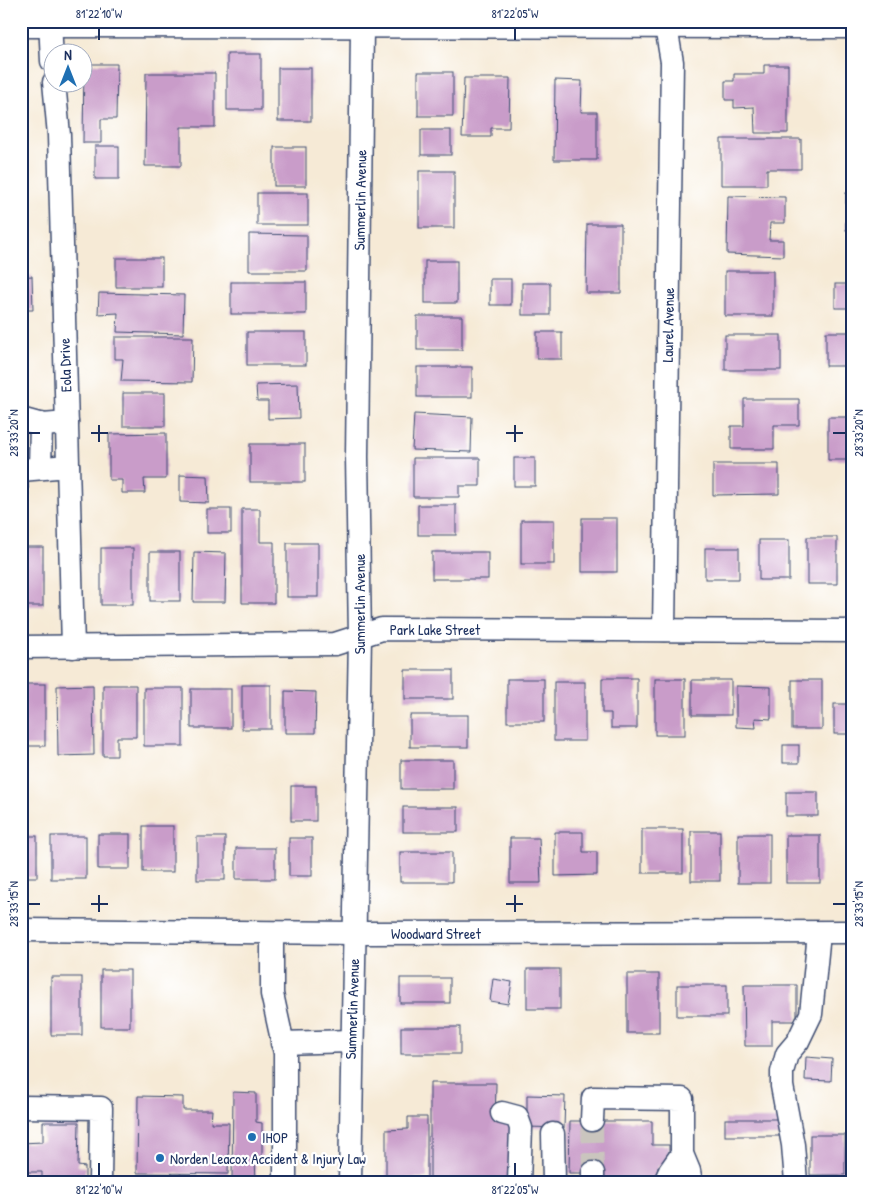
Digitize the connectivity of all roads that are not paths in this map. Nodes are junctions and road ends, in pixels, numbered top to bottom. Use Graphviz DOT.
graph roads {
  1 [pos="50,24"];
  2 [pos="665,24"];
  3 [pos="21,26"];
  4 [pos="362,27"];
  5 [pos="852,27"];
  6 [pos="51,42"];
  7 [pos="55,92"];
  8 [pos="31,422"];
  9 [pos="67,423"];
  10 [pos="68,466"];
  11 [pos="31,469"];
  12 [pos="664,630"];
  13 [pos="852,631"];
  14 [pos="360,637"];
  15 [pos="21,647"];
  16 [pos="74,647"];
  17 [pos="21,930"];
  18 [pos="272,932"];
  19 [pos="819,932"];
  20 [pos="852,932"];
  21 [pos="354,933"];
  22 [pos="352,1041"];
  23 [pos="282,1043"];
  24 [pos="21,1107"];
  25 [pos="502,1113"];
  26 [pos="592,1120"];
  27 [pos="553,1134"];
  28 [pos="682,1154"];
  29 [pos="100,1182"];
  30 [pos="285,1182"];
  31 [pos="350,1182"];
  32 [pos="519,1182"];
  33 [pos="554,1182"];
  34 [pos="665,1182"];
  35 [pos="691,1182"];
  36 [pos="796,1182"];
  1 -- 3 [label="street"];
  1 -- 4 [label="street"];
  1 -- 6 [label="street"];
  2 -- 4 [label="street"];
  2 -- 5 [label="street"];
  2 -- 12 [label="street, Laurel Avenue"];
  4 -- 14 [label="street, Summerlin Avenue"];
  7 -- 9 [label="street, Eola Drive"];
  8 -- 9 [label="street"];
  8 -- 11 [label="street"];
  9 -- 10 [label="street, Eola Drive"];
  10 -- 11 [label="street"];
  10 -- 16 [label="street, Eola Drive"];
  12 -- 13 [label="street, Park Lake Street"];
  12 -- 14 [label="street, Park Lake Street"];
  14 -- 16 [label="street, Park Lake Street"];
  14 -- 21 [label="street, Summerlin Avenue"];
  15 -- 16 [label="street, Park Lake Street"];
  17 -- 18 [label="street, Woodward Street"];
  18 -- 21 [label="street, Woodward Street"];
  18 -- 23 [label="street"];
  19 -- 20 [label="street, Woodward Street"];
  19 -- 21 [label="street, Woodward Street"];
  19 -- 36 [label="street"];
  21 -- 22 [label="street, Summerlin Avenue"];
  22 -- 23 [label="street"];
  22 -- 31 [label="street, Summerlin Avenue"];
  23 -- 30 [label="street"];
  24 -- 29 [label="street"];
  25 -- 32 [label="street"];
  26 -- 28 [label="street"];
  27 -- 33 [label="street"];
  28 -- 34 [label="street"];
  28 -- 35 [label="street"];
}
